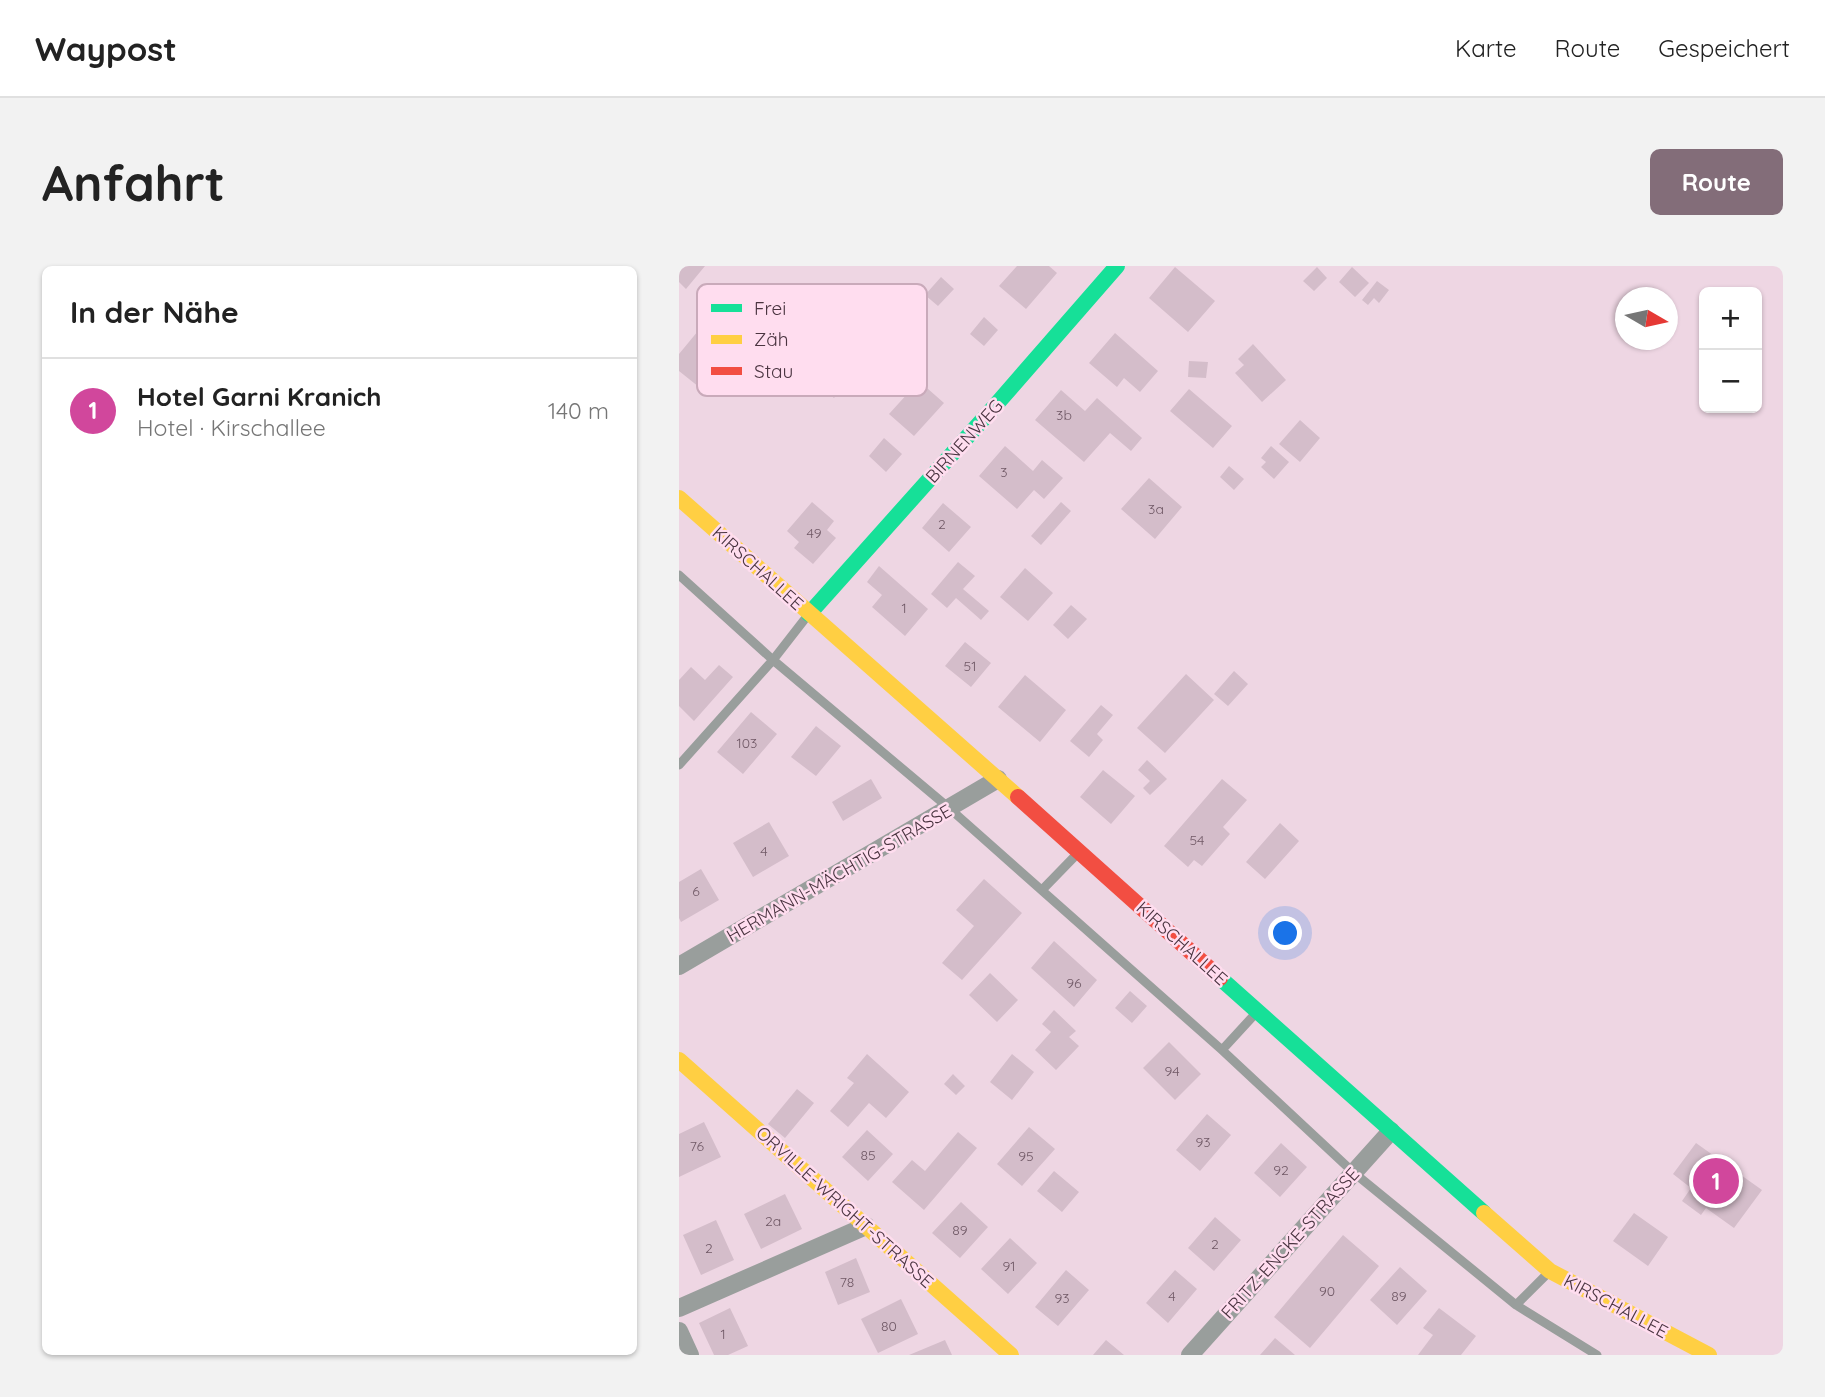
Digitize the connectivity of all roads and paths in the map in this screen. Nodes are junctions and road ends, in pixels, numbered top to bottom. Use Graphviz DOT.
graph roads {
  1 [pos="1117,266"];
  2 [pos="679,498"];
  3 [pos="679,575"];
  4 [pos="809,614"];
  5 [pos="773,660"];
  6 [pos="679,765"];
  7 [pos="998,779"];
  8 [pos="949,808"];
  9 [pos="1079,851"];
  10 [pos="1042,890"];
  11 [pos="679,966"];
  12 [pos="1258,1011"];
  13 [pos="1221,1050"];
  14 [pos="680,1061"];
  15 [pos="1391,1131"];
  16 [pos="1353,1172"];
  17 [pos="866,1226"];
  18 [pos="1550,1271"];
  19 [pos="1515,1305"];
  20 [pos="679,1308"];
  21 [pos="679,1331"];
  22 [pos="690,1355"];
  23 [pos="1011,1355"];
  24 [pos="1190,1355"];
  25 [pos="1597,1355"];
  26 [pos="1709,1355"];
  1 -- 4 [label="street, BIRNENWEG"];
  2 -- 4 [label="street, KIRSCHALLEE"];
  3 -- 5 [label="lane"];
  4 -- 5 [label="lane"];
  4 -- 7 [label="street, KIRSCHALLEE"];
  5 -- 6 [label="lane"];
  5 -- 8 [label="lane"];
  7 -- 8 [label="street, HERMANN-MÄCHTIG-STRASSE"];
  7 -- 9 [label="street, KIRSCHALLEE"];
  8 -- 10 [label="lane"];
  8 -- 11 [label="street, HERMANN-MÄCHTIG-STRASSE"];
  9 -- 10 [label="lane"];
  9 -- 12 [label="street, KIRSCHALLEE"];
  10 -- 13 [label="lane"];
  12 -- 13 [label="lane"];
  12 -- 15 [label="street, KIRSCHALLEE"];
  13 -- 16 [label="lane"];
  14 -- 17 [label="street, ORVILLE-WRIGHT-STRASSE"];
  15 -- 16 [label="street, FRITZ-ENCKE-STRASSE"];
  15 -- 18 [label="street, KIRSCHALLEE"];
  16 -- 19 [label="lane"];
  16 -- 24 [label="street, FRITZ-ENCKE-STRASSE"];
  17 -- 20 [label="street"];
  17 -- 23 [label="street, ORVILLE-WRIGHT-STRASSE"];
  18 -- 19 [label="lane"];
  18 -- 26 [label="street, KIRSCHALLEE"];
  19 -- 25 [label="lane"];
  21 -- 22 [label="street"];
}
